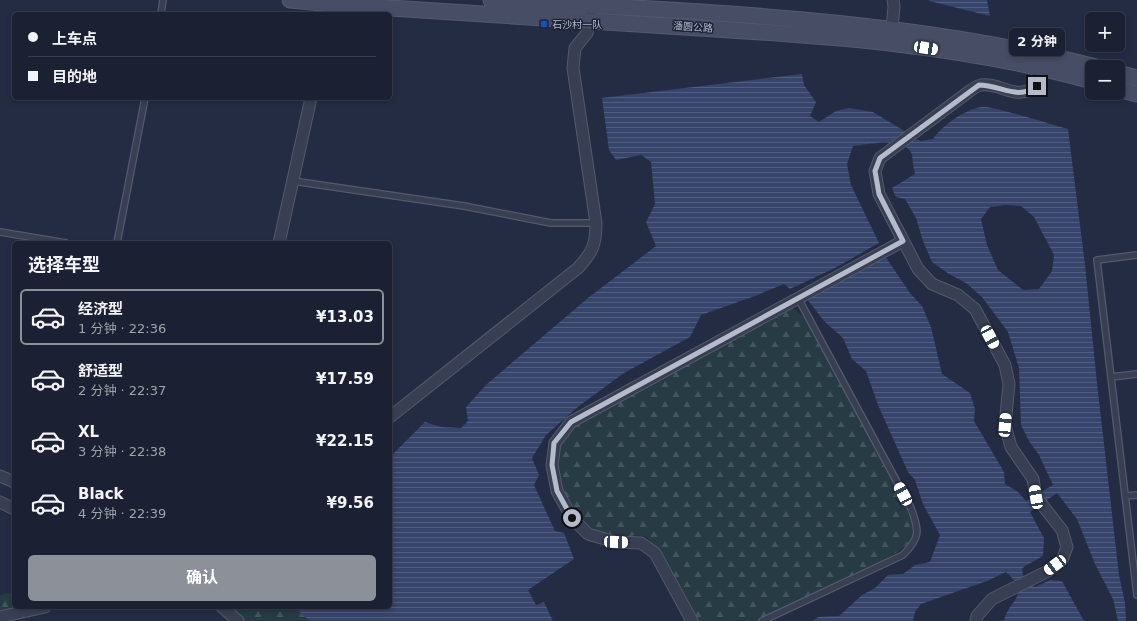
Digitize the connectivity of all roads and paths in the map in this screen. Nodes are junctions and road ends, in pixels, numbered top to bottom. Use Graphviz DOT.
graph roads {
  1 [pos="163,0"];
  2 [pos="290,0"];
  3 [pos="492,0"];
  4 [pos="893,0"];
  5 [pos="320,8"];
  6 [pos="592,9"];
  7 [pos="162,12"];
  8 [pos="892,29"];
  9 [pos="988,50"];
  10 [pos="1085,64"];
  11 [pos="1039,68"];
  12 [pos="1125,75"];
  13 [pos="1137,78"];
  14 [pos="1085,79"];
  15 [pos="1125,91"];
  16 [pos="1137,94"];
  17 [pos="146,100"];
  18 [pos="311,100"];
  19 [pos="294,181"];
  20 [pos="596,223"];
  21 [pos="0,232"];
  22 [pos="54,241"];
  23 [pos="118,241"];
  24 [pos="279,241"];
  25 [pos="903,241"];
  26 [pos="1137,255"];
  27 [pos="798,298"];
  28 [pos="1137,374"];
  29 [pos="1111,377"];
  30 [pos="392,416"];
  31 [pos="0,476"];
  32 [pos="12,481"];
  33 [pos="1137,495"];
  34 [pos="1125,496"];
  35 [pos="0,502"];
  36 [pos="12,508"];
  37 [pos="1137,595"];
  38 [pos="36,609"];
  39 [pos="224,609"];
  40 [pos="0,617"];
  41 [pos="238,621"];
  42 [pos="692,621"];
  43 [pos="762,621"];
  44 [pos="976,621"];
  1 -- 7 [label="lane"];
  2 -- 5 [label="main road, 潘圆公路"];
  3 -- 6 [label="main road, 潘圆公路"];
  4 -- 8 [label="street"];
  5 -- 6 [label="main road, 潘圆公路"];
  6 -- 8 [label="main road, 潘圆公路"];
  6 -- 9 [label="main road, 潘圆公路"];
  6 -- 20 [label="street"];
  8 -- 9 [label="main road, 潘圆公路"];
  9 -- 10 [label="main road, 潘圆公路"];
  9 -- 11 [label="main road, 潘圆公路"];
  11 -- 14 [label="main road, 潘圆公路"];
  11 -- 25 [label="street"];
  12 -- 13 [label="main road"];
  15 -- 16 [label="main road"];
  17 -- 23 [label="lane"];
  18 -- 19 [label="street"];
  19 -- 20 [label="lane"];
  19 -- 24 [label="street"];
  20 -- 30 [label="street"];
  21 -- 22 [label="lane"];
  25 -- 27 [label="street"];
  25 -- 44 [label="street"];
  26 -- 29 [label="lane"];
  27 -- 42 [label="street"];
  27 -- 43 [label="lane"];
  28 -- 29 [label="lane"];
  29 -- 34 [label="lane"];
  31 -- 32 [label="street"];
  33 -- 34 [label="lane"];
  34 -- 37 [label="lane"];
  35 -- 36 [label="street"];
  38 -- 40 [label="street"];
  39 -- 41 [label="street"];
}
